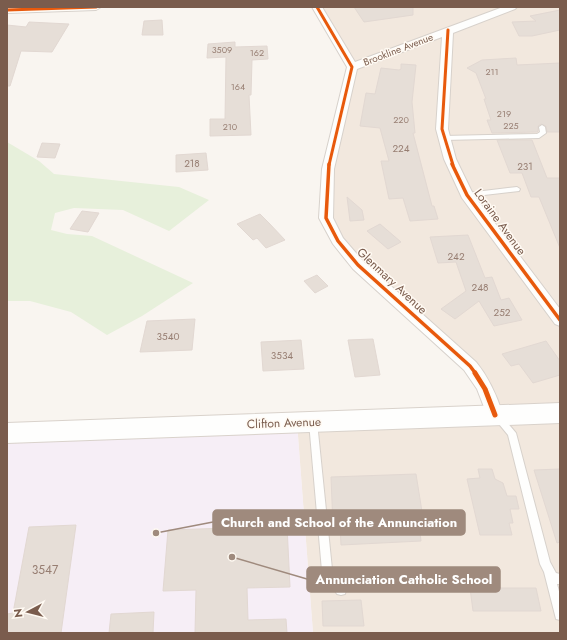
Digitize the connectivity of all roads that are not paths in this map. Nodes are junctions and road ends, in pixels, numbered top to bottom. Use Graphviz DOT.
graph roads {
  1 [pos="96,7"];
  2 [pos="318,7"];
  3 [pos="512,7"];
  4 [pos="7,10"];
  5 [pos="448,30"];
  6 [pos="352,67"];
  7 [pos="542,127"];
  8 [pos="444,138"];
  9 [pos="517,189"];
  10 [pos="467,195"];
  11 [pos="560,320"];
  12 [pos="560,413"];
  13 [pos="495,415"];
  14 [pos="313,422"];
  15 [pos="7,434"];
  16 [pos="549,572"];
  17 [pos="560,580"];
  18 [pos="341,590"];
  19 [pos="560,615"];
  1 -- 4 [label="street"];
  2 -- 6 [label="street"];
  3 -- 5 [label="street, Brookline Avenue"];
  5 -- 6 [label="street, Brookline Avenue"];
  5 -- 8 [label="street, Loraine Avenue"];
  6 -- 13 [label="street, Glenmary Avenue"];
  7 -- 8 [label="lane"];
  8 -- 10 [label="street, Loraine Avenue"];
  9 -- 10 [label="lane"];
  10 -- 11 [label="street, Loraine Avenue"];
  12 -- 13 [label="main road, Clifton Avenue"];
  13 -- 14 [label="main road, Clifton Avenue"];
  13 -- 16 [label="lane"];
  14 -- 15 [label="main road, Clifton Avenue"];
  14 -- 18 [label="lane"];
  16 -- 17 [label="lane"];
  16 -- 19 [label="lane"];
}
